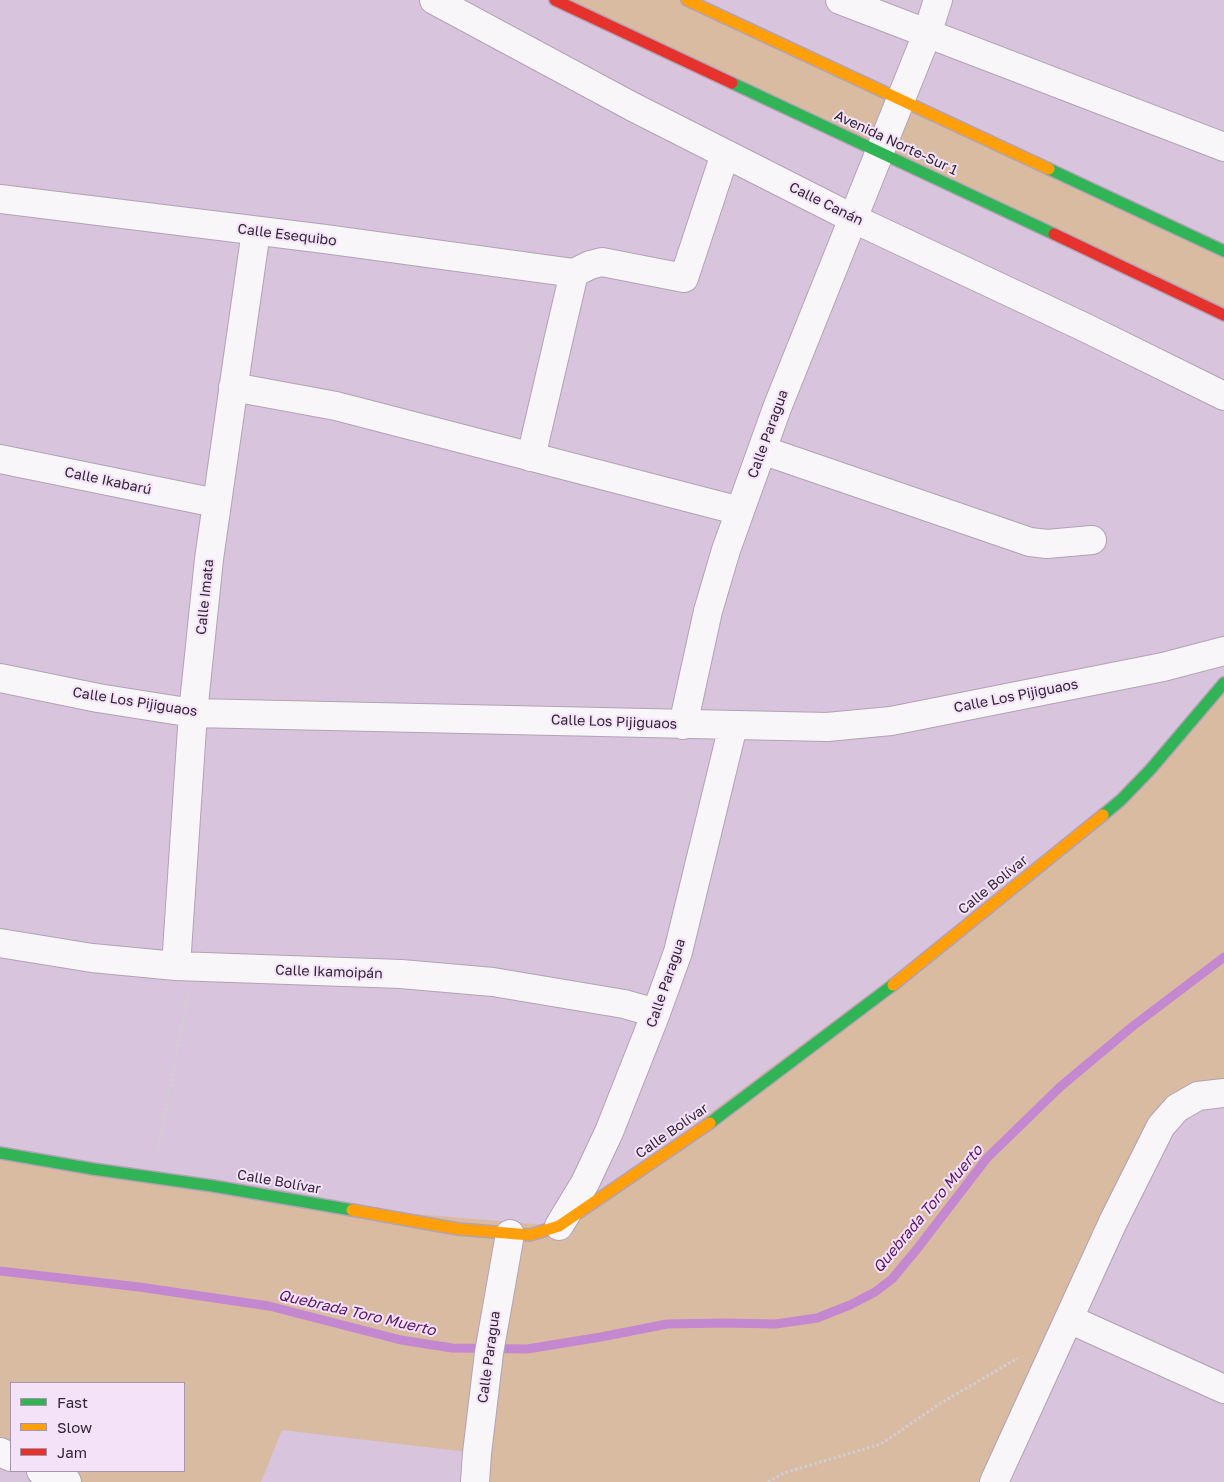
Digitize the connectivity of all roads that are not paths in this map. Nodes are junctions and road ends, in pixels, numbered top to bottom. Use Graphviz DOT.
graph roads {
  1 [pos="434,0"];
  2 [pos="554,0"];
  3 [pos="687,0"];
  4 [pos="840,0"];
  5 [pos="938,0"];
  6 [pos="927,34"];
  7 [pos="900,100"];
  8 [pos="1224,147"];
  9 [pos="879,151"];
  10 [pos="725,154"];
  11 [pos="0,199"];
  12 [pos="852,218"];
  13 [pos="256,231"];
  14 [pos="1224,251"];
  15 [pos="574,273"];
  16 [pos="1224,315"];
  17 [pos="233,387"];
  18 [pos="1224,396"];
  19 [pos="762,450"];
  20 [pos="531,457"];
  21 [pos="0,459"];
  22 [pos="216,503"];
  23 [pos="740,511"];
  24 [pos="1092,540"];
  25 [pos="1224,651"];
  26 [pos="0,678"];
  27 [pos="1224,682"];
  28 [pos="193,713"];
  29 [pos="683,724"];
  30 [pos="733,726"];
  31 [pos="0,943"];
  32 [pos="185,967"];
  33 [pos="656,1013"];
  34 [pos="1224,1092"];
  35 [pos="0,1153"];
  36 [pos="559,1226"];
  37 [pos="510,1234"];
  38 [pos="1069,1319"];
  39 [pos="1224,1389"];
  40 [pos="43,1472"];
  41 [pos="66,1482"];
  42 [pos="475,1482"];
  43 [pos="994,1482"];
  1 -- 10 [label="street, Calle Canán"];
  2 -- 9 [label="street, Avenida Norte-Sur 1"];
  3 -- 7 [label="street"];
  4 -- 6 [label="street"];
  5 -- 6 [label="street, Calle Paragua"];
  6 -- 7 [label="street, Calle Paragua"];
  6 -- 8 [label="street"];
  7 -- 9 [label="street, Calle Paragua"];
  7 -- 14 [label="street"];
  9 -- 12 [label="street, Calle Paragua"];
  9 -- 16 [label="street, Avenida Norte-Sur 1"];
  10 -- 12 [label="street, Calle Canán"];
  10 -- 15 [label="street"];
  11 -- 13 [label="street, Calle Esequibo"];
  12 -- 18 [label="street, Calle Canán"];
  12 -- 19 [label="street, Calle Paragua"];
  13 -- 15 [label="street, Calle Esequibo"];
  13 -- 17 [label="street, Calle Imata"];
  15 -- 20 [label="street"];
  17 -- 20 [label="street"];
  17 -- 22 [label="street, Calle Imata"];
  19 -- 23 [label="street, Calle Paragua"];
  19 -- 24 [label="street"];
  20 -- 23 [label="street"];
  21 -- 22 [label="street, Calle Ikabarú"];
  22 -- 28 [label="street, Calle Imata"];
  23 -- 29 [label="street, Calle Paragua"];
  25 -- 30 [label="street, Calle Los Pijiguaos"];
  26 -- 28 [label="street, Calle Los Pijiguaos"];
  27 -- 36 [label="street, Calle Bolívar"];
  28 -- 29 [label="street, Calle Los Pijiguaos"];
  28 -- 32 [label="street, Calle Imata"];
  29 -- 30 [label="street, Calle Los Pijiguaos"];
  30 -- 33 [label="street, Calle Paragua"];
  31 -- 32 [label="street, Calle Ikamoipán"];
  32 -- 33 [label="street, Calle Ikamoipán"];
  33 -- 36 [label="street, Calle Paragua"];
  34 -- 38 [label="street"];
  35 -- 37 [label="street, Calle Bolívar"];
  36 -- 37 [label="street, Calle Bolívar"];
  37 -- 42 [label="street, Calle Paragua"];
  38 -- 39 [label="street"];
  38 -- 43 [label="street"];
  40 -- 41 [label="street"];
}
